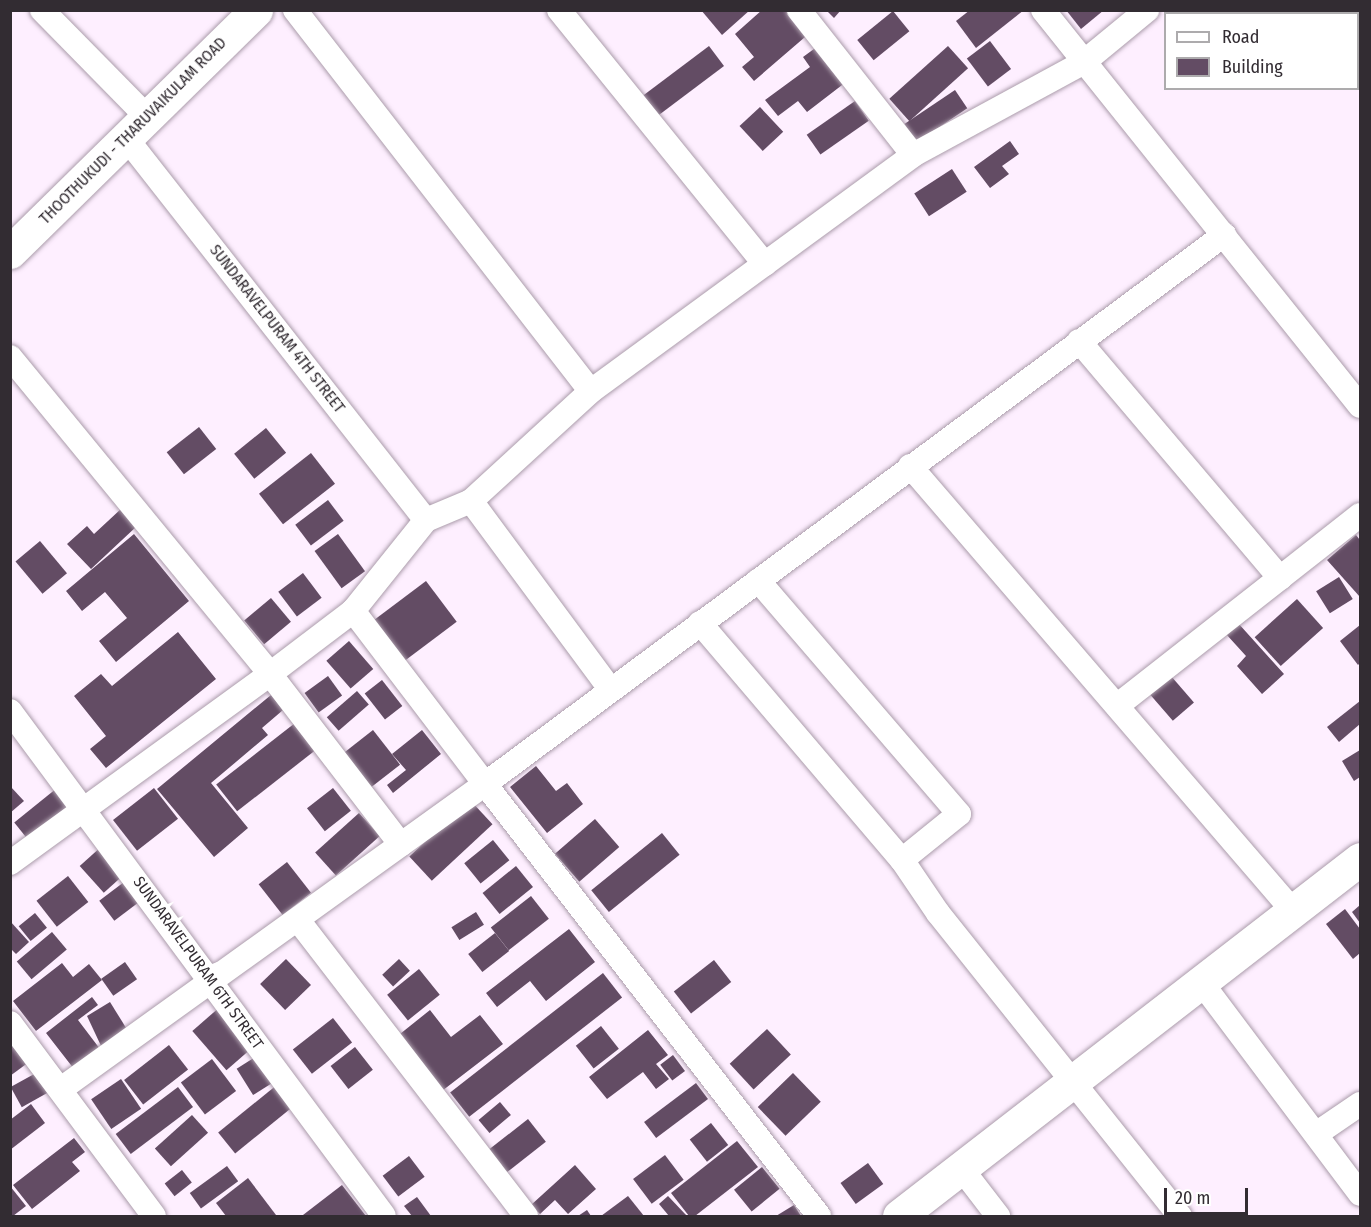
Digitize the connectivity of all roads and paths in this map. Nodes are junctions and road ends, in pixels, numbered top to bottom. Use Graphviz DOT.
graph roads {
  1 [pos="42,10"];
  2 [pos="256,10"];
  3 [pos="295,10"];
  4 [pos="559,10"];
  5 [pos="799,10"];
  6 [pos="1043,10"];
  7 [pos="1147,10"];
  8 [pos="1084,62"];
  9 [pos="138,128"];
  10 [pos="913,155"];
  11 [pos="1224,235"];
  12 [pos="10,252"];
  13 [pos="765,264"];
  14 [pos="1079,341"];
  15 [pos="10,357"];
  16 [pos="591,391"];
  17 [pos="1360,406"];
  18 [pos="910,466"];
  19 [pos="471,501"];
  20 [pos="1360,515"];
  21 [pos="426,520"];
  22 [pos="1280,578"];
  23 [pos="758,580"];
  24 [pos="353,611"];
  25 [pos="700,623"];
  26 [pos="270,674"];
  27 [pos="611,690"];
  28 [pos="1116,706"];
  29 [pos="10,711"];
  30 [pos="485,784"];
  31 [pos="87,811"];
  32 [pos="401,845"];
  33 [pos="1360,859"];
  34 [pos="902,860"];
  35 [pos="10,863"];
  36 [pos="1293,911"];
  37 [pos="298,920"];
  38 [pos="1201,982"];
  39 [pos="211,983"];
  40 [pos="10,1023"];
  41 [pos="1074,1081"];
  42 [pos="62,1089"];
  43 [pos="1360,1104"];
  44 [pos="1317,1134"];
  45 [pos="961,1168"];
  46 [pos="1360,1194"];
  47 [pos="154,1216"];
  48 [pos="384,1216"];
  49 [pos="526,1216"];
  50 [pos="819,1216"];
  51 [pos="898,1216"];
  52 [pos="998,1216"];
  53 [pos="1180,1216"];
  1 -- 9 [label="street, SUNDARAVELPURAM 4TH STREET"];
  2 -- 9 [label="street, THOOTHUKUDI - THARUVAIKULAM ROAD"];
  3 -- 16 [label="street"];
  4 -- 13 [label="street"];
  5 -- 10 [label="street"];
  6 -- 8 [label="street"];
  7 -- 8 [label="street"];
  8 -- 10 [label="street"];
  8 -- 11 [label="street"];
  9 -- 12 [label="street, THOOTHUKUDI - THARUVAIKULAM ROAD"];
  9 -- 21 [label="street, SUNDARAVELPURAM 4TH STREET"];
  10 -- 13 [label="street"];
  11 -- 14 [label="street"];
  11 -- 17 [label="street"];
  13 -- 16 [label="street"];
  14 -- 18 [label="street"];
  14 -- 22 [label="street"];
  15 -- 26 [label="street"];
  16 -- 19 [label="street"];
  18 -- 23 [label="street"];
  18 -- 28 [label="street"];
  19 -- 21 [label="street"];
  19 -- 27 [label="street"];
  20 -- 22 [label="street"];
  21 -- 24 [label="street"];
  22 -- 28 [label="street"];
  23 -- 25 [label="street"];
  23 -- 34 [label="street"];
  24 -- 26 [label="street"];
  24 -- 30 [label="street"];
  25 -- 27 [label="street"];
  25 -- 34 [label="street"];
  26 -- 31 [label="street"];
  26 -- 32 [label="street"];
  27 -- 30 [label="street"];
  28 -- 36 [label="street"];
  29 -- 31 [label="street, SUNDARAVELPURAM 6TH STREET"];
  30 -- 32 [label="street"];
  30 -- 50 [label="street"];
  31 -- 35 [label="street"];
  31 -- 39 [label="street, SUNDARAVELPURAM 6TH STREET"];
  32 -- 37 [label="street"];
  33 -- 36 [label="street"];
  34 -- 41 [label="street"];
  36 -- 38 [label="street"];
  37 -- 39 [label="street"];
  37 -- 49 [label="street"];
  38 -- 41 [label="street"];
  38 -- 44 [label="street"];
  39 -- 42 [label="street"];
  39 -- 48 [label="street, SUNDARAVELPURAM 6TH STREET"];
  40 -- 42 [label="street"];
  41 -- 45 [label="street"];
  41 -- 53 [label="street"];
  42 -- 47 [label="street"];
  43 -- 44 [label="street"];
  44 -- 46 [label="street"];
  45 -- 51 [label="street"];
  45 -- 52 [label="street"];
}
